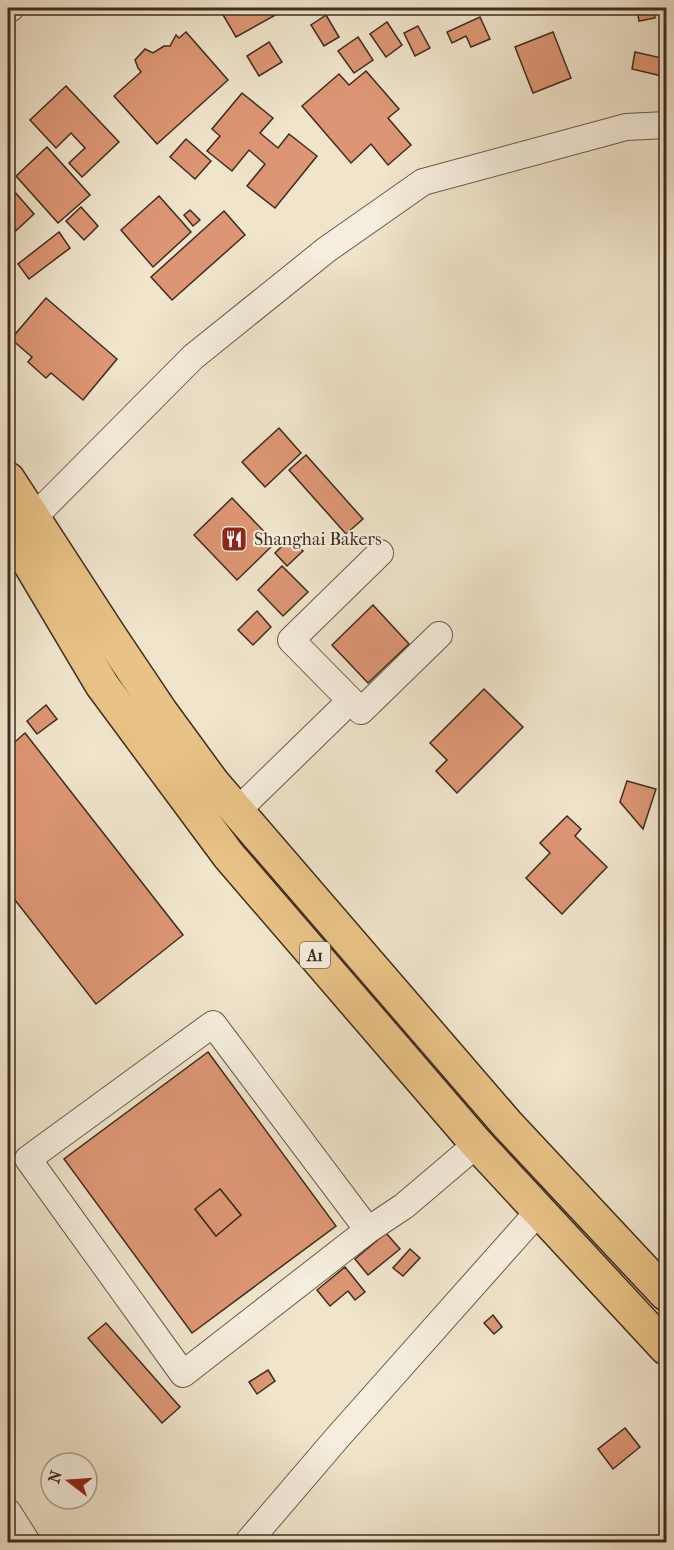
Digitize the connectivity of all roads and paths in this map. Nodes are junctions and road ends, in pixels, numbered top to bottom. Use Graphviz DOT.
graph roads {
  1 [pos="666,125"];
  2 [pos="8,479"];
  3 [pos="20,523"];
  4 [pos="380,553"];
  5 [pos="439,635"];
  6 [pos="350,701"];
  7 [pos="237,811"];
  8 [pos="477,1144"];
  9 [pos="538,1212"];
  10 [pos="368,1230"];
  11 [pos="666,1294"];
  12 [pos="666,1348"];
  13 [pos="8,1512"];
  14 [pos="27,1542"];
  15 [pos="248,1542"];
  1 -- 3 [label="street"];
  2 -- 3 [label="highway, A1"];
  3 -- 7 [label="highway, A1"];
  3 -- 8 [label="highway, A1"];
  4 -- 6 [label="street"];
  5 -- 6 [label="street"];
  6 -- 7 [label="street"];
  7 -- 11 [label="highway, A1"];
  8 -- 9 [label="highway, A1"];
  8 -- 10 [label="street"];
  9 -- 12 [label="highway, A1"];
  9 -- 15 [label="street"];
  10 -- 10 [label="street"];
  13 -- 14 [label="street"];
}
